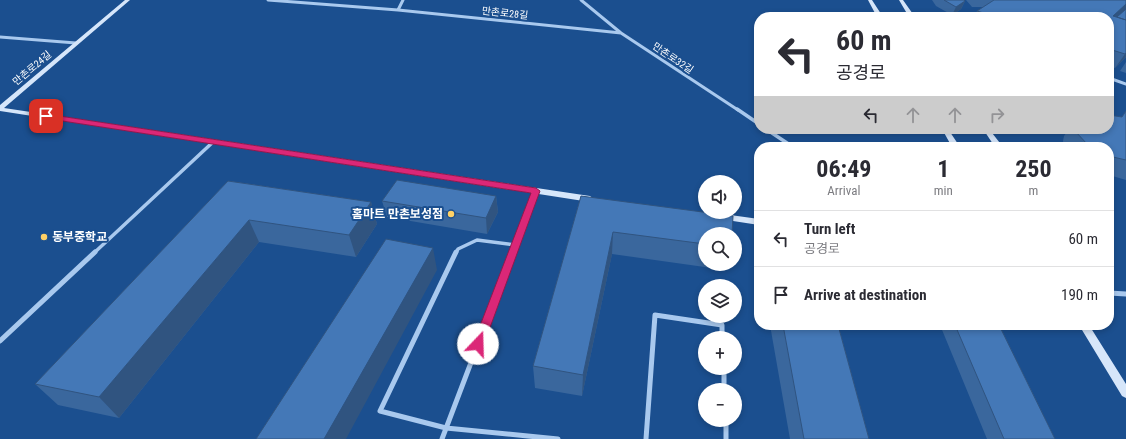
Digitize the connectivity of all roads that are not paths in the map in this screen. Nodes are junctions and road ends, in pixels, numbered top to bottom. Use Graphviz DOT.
graph roads {
  1 [pos="128,0"];
  2 [pos="268,0"];
  3 [pos="403,0"];
  4 [pos="582,0"];
  5 [pos="870,0"];
  6 [pos="901,0"];
  7 [pos="398,10"];
  8 [pos="877,12"];
  9 [pos="909,12"];
  10 [pos="621,33"];
  11 [pos="0,37"];
  12 [pos="76,43"];
  13 [pos="1114,80"];
  14 [pos="1126,84"];
  15 [pos="0,108"];
  16 [pos="754,121"];
  17 [pos="774,134"];
  18 [pos="213,142"];
  19 [pos="786,142"];
  20 [pos="536,191"];
  21 [pos="597,200"];
  22 [pos="736,219"];
  23 [pos="754,221"];
  24 [pos="515,246"];
  25 [pos="1114,293"];
  26 [pos="1126,294"];
  27 [pos="1087,330"];
  28 [pos="722,331"];
  29 [pos="0,341"];
  30 [pos="1126,393"];
  31 [pos="726,427"];
  32 [pos="446,428"];
  33 [pos="442,439"];
  34 [pos="558,439"];
  35 [pos="646,439"];
  36 [pos="726,439"];
  1 -- 12 [label="street, 만촌로24길"];
  2 -- 7 [label="street, 만촌로28길"];
  3 -- 7 [label="street"];
  4 -- 10 [label="street, 만촌로32길"];
  5 -- 8 [label="street"];
  6 -- 9 [label="street"];
  7 -- 10 [label="street, 만촌로28길"];
  10 -- 16 [label="street, 만촌로32길"];
  11 -- 12 [label="street, 만촌로24길"];
  12 -- 15 [label="street, 만촌로24길"];
  13 -- 14 [label="street"];
  15 -- 18 [label="street"];
  17 -- 19 [label="street"];
  18 -- 20 [label="street"];
  18 -- 29 [label="street"];
  20 -- 21 [label="street"];
  20 -- 24 [label="street"];
  22 -- 23 [label="street"];
  24 -- 32 [label="street"];
  24 -- 32 [label="street"];
  25 -- 26 [label="street"];
  27 -- 30 [label="street"];
  28 -- 35 [label="street"];
  31 -- 36 [label="street"];
  32 -- 33 [label="street"];
  32 -- 34 [label="street"];
}
